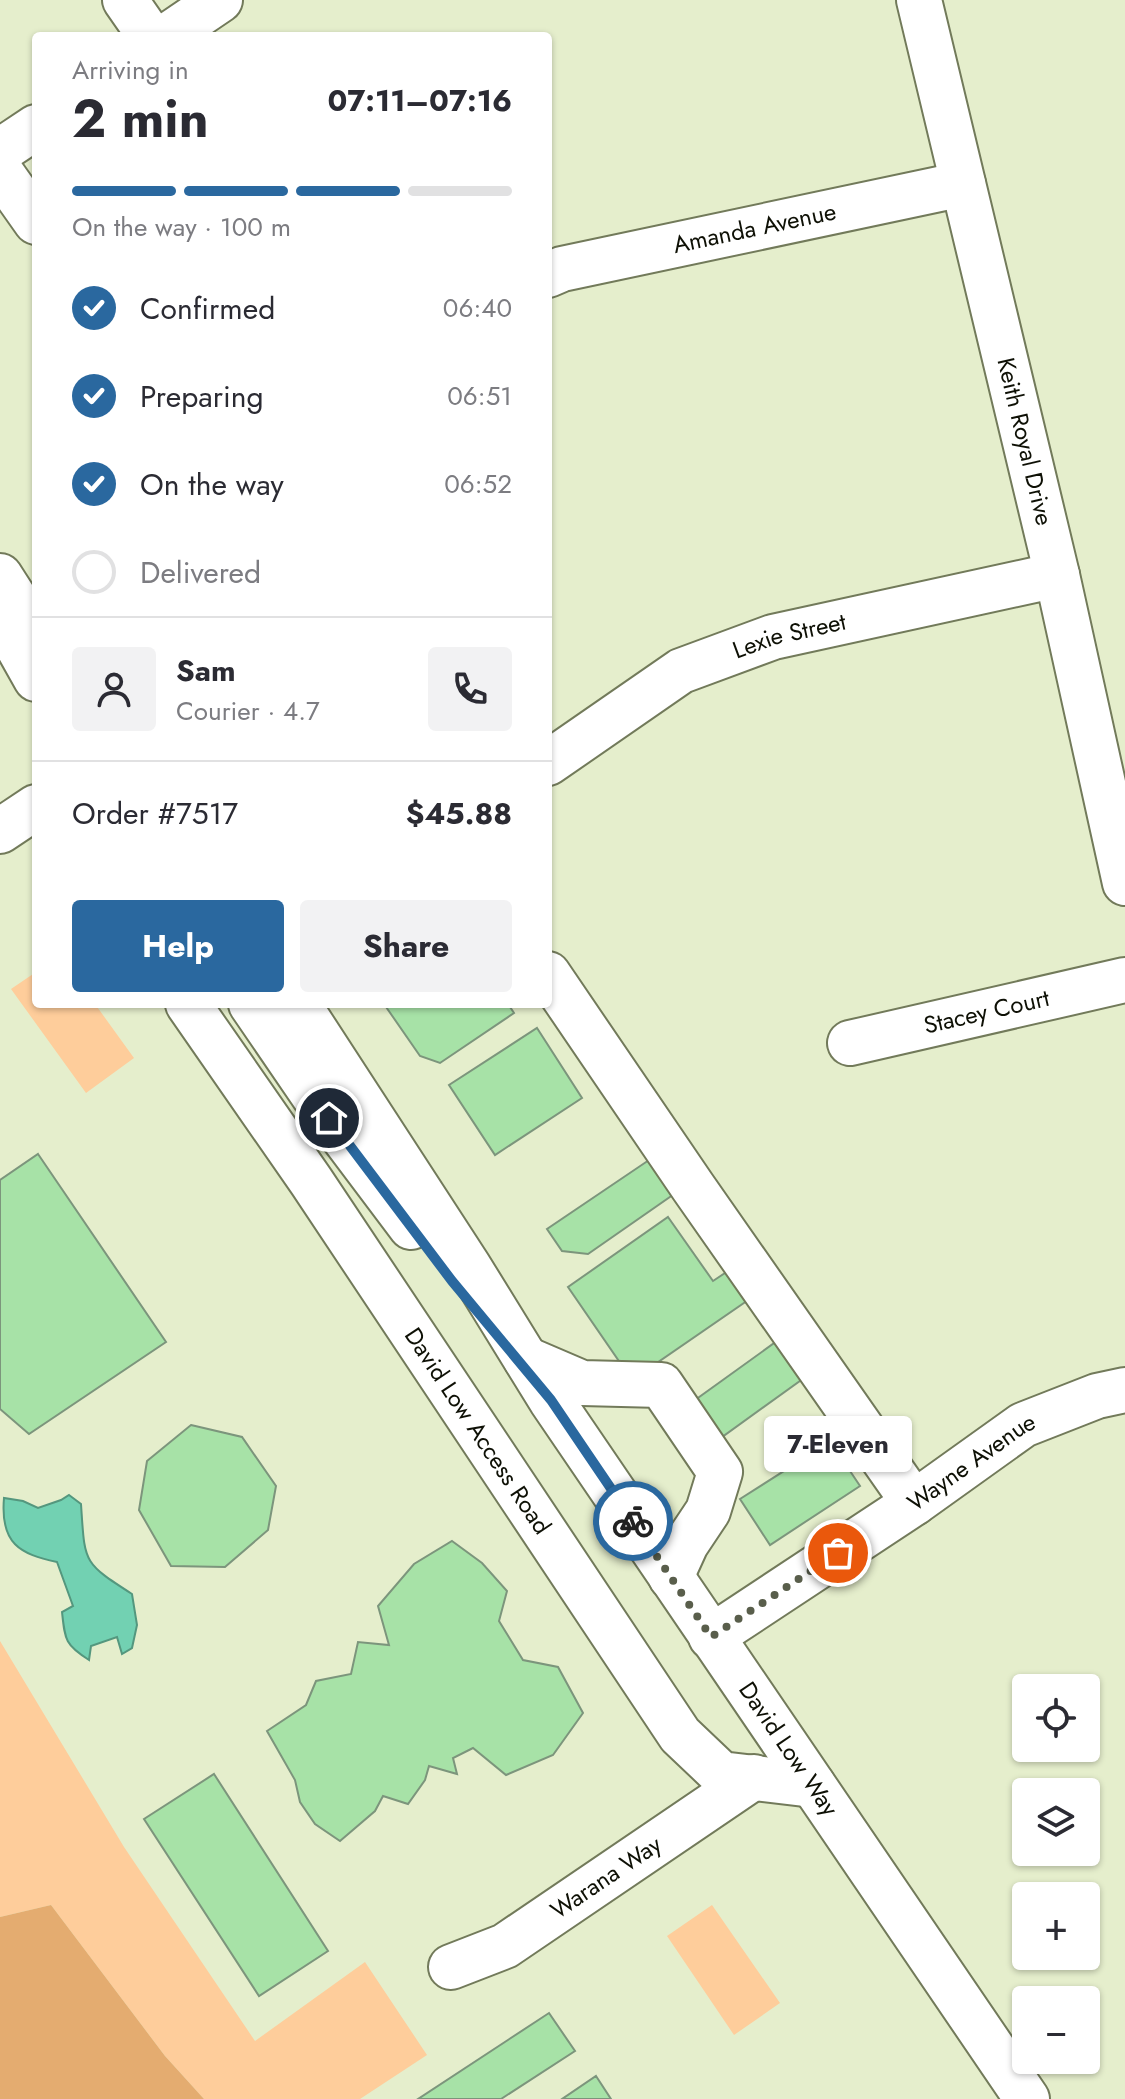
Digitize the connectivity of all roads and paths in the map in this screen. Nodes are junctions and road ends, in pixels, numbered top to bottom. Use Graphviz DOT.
graph roads {
  1 [pos="125,0"];
  2 [pos="220,0"];
  3 [pos="919,0"];
  4 [pos="147,32"];
  5 [pos="173,32"];
  6 [pos="32,130"];
  7 [pos="0,151"];
  8 [pos="0,171"];
  9 [pos="963,184"];
  10 [pos="32,216"];
  11 [pos="552,273"];
  12 [pos="1057,575"];
  13 [pos="0,576"];
  14 [pos="0,615"];
  15 [pos="32,626"];
  16 [pos="32,672"];
  17 [pos="552,760"];
  18 [pos="32,810"];
  19 [pos="0,831"];
  20 [pos="1125,883"];
  21 [pos="552,980"];
  22 [pos="1125,980"];
  23 [pos="191,1008"];
  24 [pos="254,1008"];
  25 [pos="301,1008"];
  26 [pos="850,1043"];
  27 [pos="526,1359"];
  28 [pos="1125,1390"];
  29 [pos="551,1400"];
  30 [pos="914,1503"];
  31 [pos="671,1577"];
  32 [pos="711,1637"];
  33 [pos="754,1777"];
  34 [pos="813,1785"];
  35 [pos="451,1967"];
  36 [pos="1027,2099"];
  1 -- 4 [label="street"];
  2 -- 5 [label="street"];
  3 -- 9 [label="street, Keith Royal Drive"];
  6 -- 7 [label="street"];
  8 -- 10 [label="street"];
  9 -- 11 [label="street, Amanda Avenue"];
  9 -- 12 [label="street, Keith Royal Drive"];
  12 -- 17 [label="street, Lexie Street"];
  12 -- 20 [label="street, Keith Royal Drive"];
  13 -- 15 [label="street"];
  14 -- 16 [label="street"];
  18 -- 19 [label="street"];
  21 -- 30 [label="street"];
  22 -- 26 [label="street, Stacey Court"];
  23 -- 33 [label="street, David Low Access Road"];
  24 -- 29 [label="street, David Low Way"];
  25 -- 27 [label="street, David Low Way"];
  27 -- 29 [label="street, David Low Way"];
  27 -- 31 [label="street"];
  28 -- 30 [label="street, Wayne Avenue"];
  29 -- 31 [label="street, David Low Way"];
  30 -- 32 [label="street, Wayne Avenue"];
  31 -- 32 [label="street, David Low Way"];
  32 -- 34 [label="street, David Low Way"];
  33 -- 34 [label="street, David Low Access Road"];
  33 -- 35 [label="street, Warana Way"];
  34 -- 36 [label="street, David Low Way"];
}
